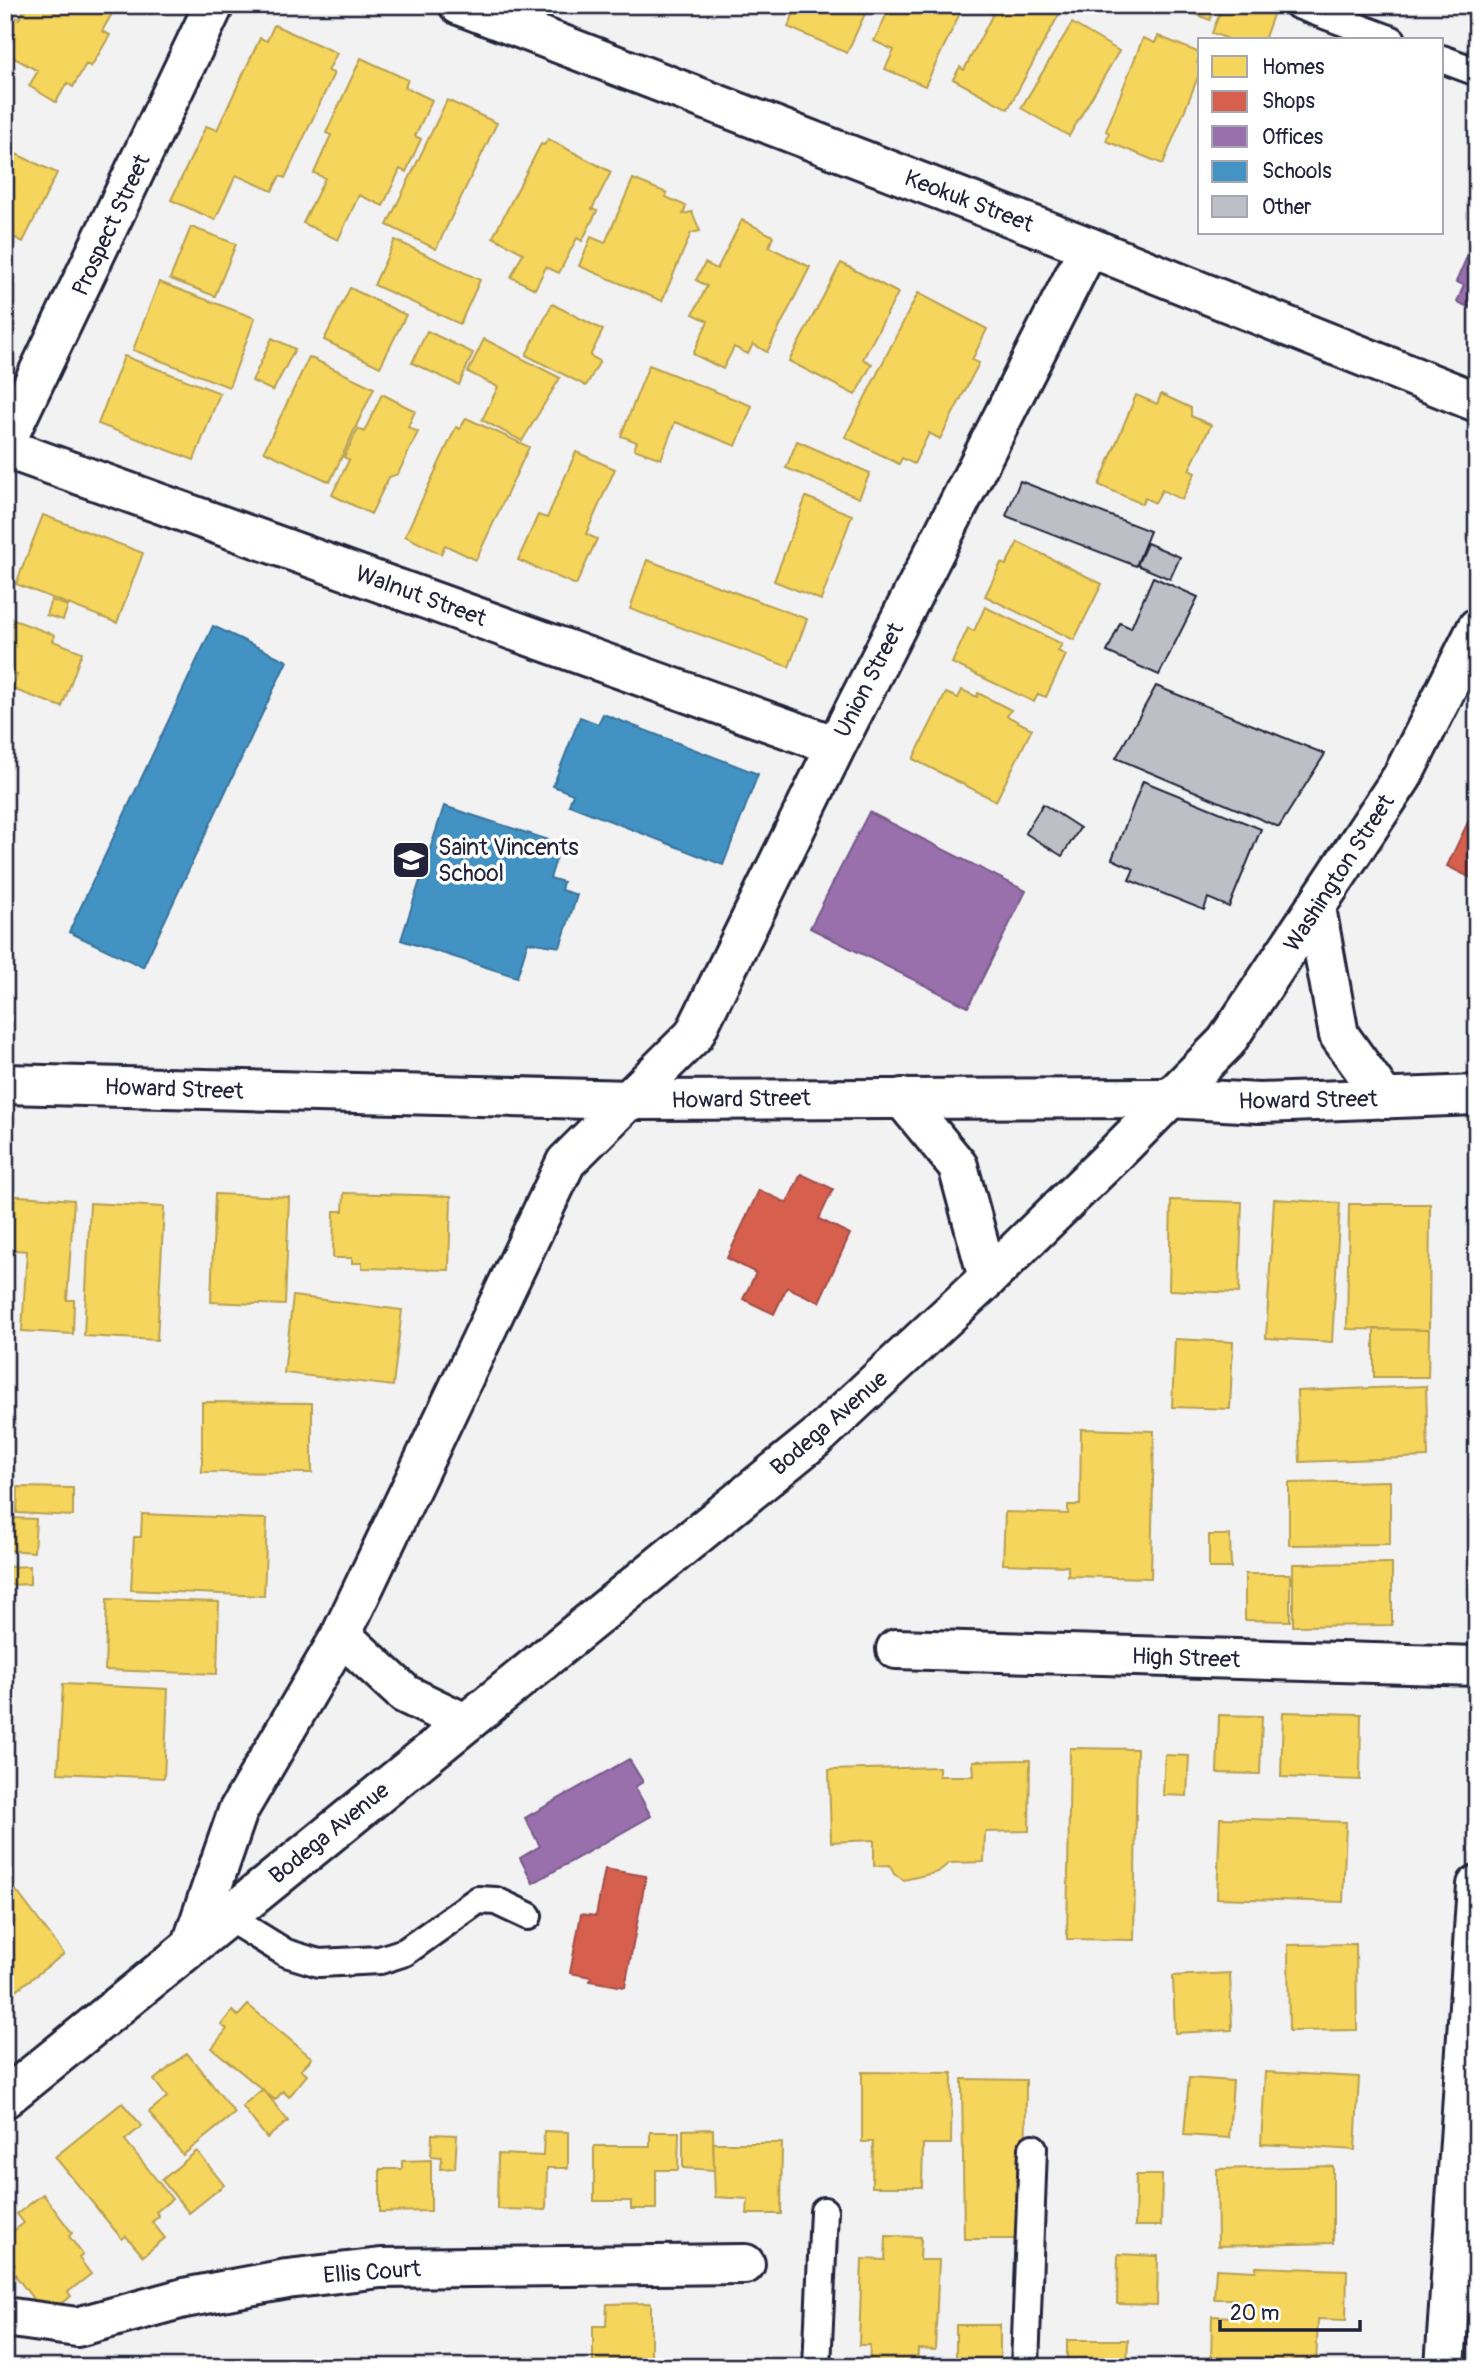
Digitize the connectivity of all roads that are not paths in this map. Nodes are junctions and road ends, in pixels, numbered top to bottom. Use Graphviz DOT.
graph roads {
  1 [pos="214,5"];
  2 [pos="459,5"];
  3 [pos="1298,5"];
  4 [pos="1387,38"];
  5 [pos="1444,60"];
  6 [pos="1477,72"];
  7 [pos="1088,247"];
  8 [pos="1477,402"];
  9 [pos="5,445"];
  10 [pos="1477,628"];
  11 [pos="836,746"];
  12 [pos="1316,908"];
  13 [pos="5,1084"];
  14 [pos="1477,1095"];
  15 [pos="902,1098"];
  16 [pos="1170,1098"];
  17 [pos="1385,1099"];
  18 [pos="632,1100"];
  19 [pos="988,1278"];
  20 [pos="341,1635"];
  21 [pos="896,1649"];
  22 [pos="1477,1666"];
  23 [pos="465,1723"];
  24 [pos="1477,1885"];
  25 [pos="226,1916"];
  26 [pos="528,1916"];
  27 [pos="192,1944"];
  28 [pos="5,2098"];
  29 [pos="1033,2148"];
  30 [pos="824,2211"];
  31 [pos="745,2264"];
  32 [pos="5,2317"];
  33 [pos="817,2367"];
  34 [pos="1025,2367"];
  35 [pos="1445,2367"];
  1 -- 9 [label="street, Prospect Street"];
  2 -- 7 [label="street, Keokuk Street"];
  3 -- 4 [label="lane"];
  5 -- 6 [label="lane"];
  7 -- 8 [label="street, Keokuk Street"];
  7 -- 11 [label="street, Union Street"];
  9 -- 11 [label="street, Walnut Street"];
  10 -- 12 [label="street, Washington Street"];
  11 -- 18 [label="street, Union Street"];
  12 -- 16 [label="street, Washington Street"];
  12 -- 17 [label="street"];
  13 -- 18 [label="street, Howard Street"];
  14 -- 17 [label="street, Howard Street"];
  15 -- 16 [label="street, Howard Street"];
  15 -- 18 [label="street, Howard Street"];
  15 -- 19 [label="street"];
  16 -- 17 [label="street, Howard Street"];
  16 -- 19 [label="street, Bodega Avenue"];
  18 -- 20 [label="street"];
  19 -- 23 [label="street, Bodega Avenue"];
  20 -- 23 [label="street"];
  20 -- 27 [label="street"];
  21 -- 22 [label="street, High Street"];
  23 -- 25 [label="street, Bodega Avenue"];
  24 -- 35 [label="street"];
  25 -- 26 [label="lane"];
  25 -- 27 [label="street, Bodega Avenue"];
  27 -- 28 [label="street, Bodega Avenue"];
  29 -- 34 [label="lane"];
  30 -- 33 [label="lane"];
  31 -- 32 [label="street, Ellis Court"];
}
